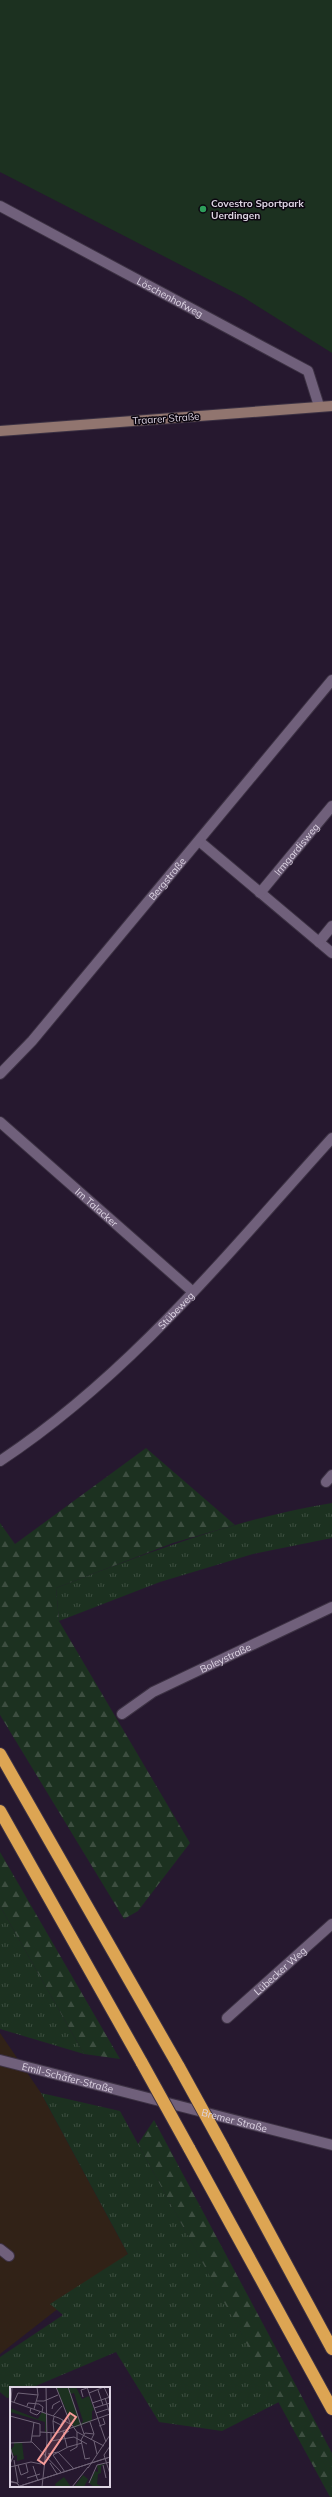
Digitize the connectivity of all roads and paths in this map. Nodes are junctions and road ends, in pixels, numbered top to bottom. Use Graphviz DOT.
graph roads {
  1 [pos="0,206"];
  2 [pos="319,406"];
  3 [pos="332,406"];
  4 [pos="0,431"];
  5 [pos="332,680"];
  6 [pos="332,806"];
  7 [pos="199,841"];
  8 [pos="260,893"];
  9 [pos="332,926"];
  10 [pos="319,942"];
  11 [pos="332,953"];
  12 [pos="0,1074"];
  13 [pos="0,1122"];
  14 [pos="332,1138"];
  15 [pos="193,1292"];
  16 [pos="0,1462"];
  17 [pos="332,1607"];
  18 [pos="122,1714"];
  19 [pos="0,1754"];
  20 [pos="0,1811"];
  21 [pos="332,1924"];
  22 [pos="227,2018"];
  23 [pos="0,2060"];
  24 [pos="136,2094"];
  25 [pos="332,2145"];
  26 [pos="0,2249"];
  27 [pos="9,2256"];
  28 [pos="332,2349"];
  29 [pos="332,2409"];
  1 -- 2 [label="street, Löschenhofweg"];
  2 -- 3 [label="street, Traarer Straße"];
  2 -- 4 [label="street, Traarer Straße"];
  5 -- 7 [label="street, Bergstraße"];
  6 -- 8 [label="street, Irmgardisweg"];
  7 -- 8 [label="street"];
  7 -- 12 [label="street, Bergstraße"];
  8 -- 10 [label="street"];
  9 -- 10 [label="street"];
  10 -- 11 [label="street"];
  13 -- 15 [label="street, Im Talacker"];
  14 -- 15 [label="street, Stübeweg"];
  15 -- 16 [label="street, Stübeweg"];
  17 -- 18 [label="street, Boleystraße"];
  19 -- 28 [label="highway, bridge"];
  20 -- 29 [label="highway, bridge"];
  21 -- 22 [label="street, Lübecker Weg"];
  23 -- 24 [label="street, Emil-Schäfer-Straße"];
  24 -- 25 [label="street, Bremer Straße"];
  26 -- 27 [label="street"];
}
